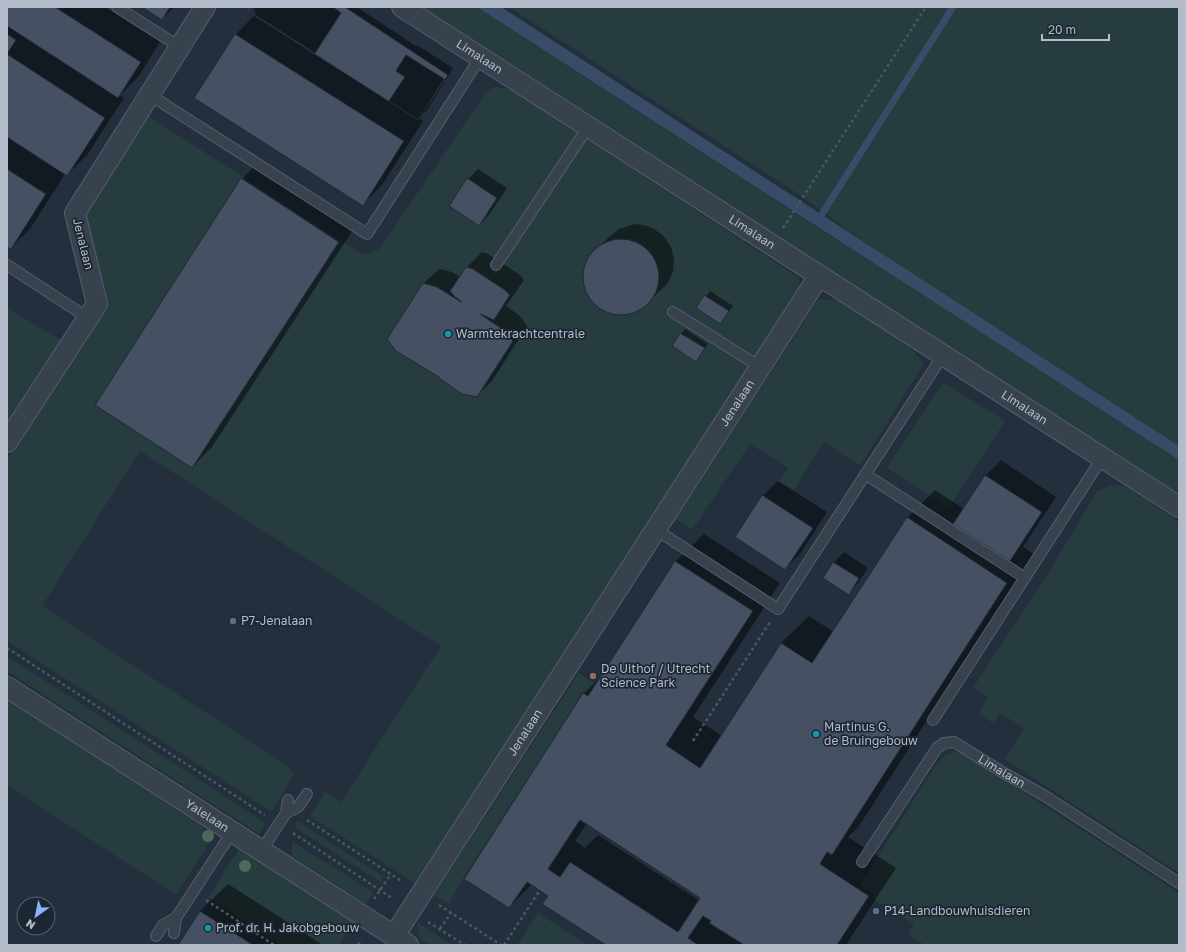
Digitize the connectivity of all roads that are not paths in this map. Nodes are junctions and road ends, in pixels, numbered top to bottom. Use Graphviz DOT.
graph roads {
  1 [pos="117,7"];
  2 [pos="205,7"];
  3 [pos="402,7"];
  4 [pos="180,47"];
  5 [pos="480,58"];
  6 [pos="150,95"];
  7 [pos="588,127"];
  8 [pos="7,265"];
  9 [pos="496,265"];
  10 [pos="819,276"];
  11 [pos="673,312"];
  12 [pos="88,318"];
  13 [pos="943,355"];
  14 [pos="760,368"];
  15 [pos="7,442"];
  16 [pos="1102,458"];
  17 [pos="865,474"];
  18 [pos="1179,507"];
  19 [pos="655,529"];
  20 [pos="1025,578"];
  21 [pos="7,687"];
  22 [pos="933,720"];
  23 [pos="307,794"];
  24 [pos="288,800"];
  25 [pos="286,813"];
  26 [pos="232,832"];
  27 [pos="261,851"];
  28 [pos="862,862"];
  29 [pos="1179,883"];
  30 [pos="176,918"];
  31 [pos="174,933"];
  32 [pos="156,936"];
  33 [pos="401,941"];
  1 -- 4 [label="lane"];
  2 -- 4 [label="street, Jenalaan"];
  3 -- 5 [label="street, Limalaan"];
  4 -- 6 [label="street, Jenalaan"];
  5 -- 6 [label="lane"];
  5 -- 7 [label="street, Limalaan"];
  6 -- 12 [label="street, Jenalaan"];
  7 -- 9 [label="lane"];
  7 -- 10 [label="street, Limalaan"];
  8 -- 12 [label="lane"];
  10 -- 13 [label="street, Limalaan"];
  10 -- 14 [label="street, Jenalaan"];
  11 -- 14 [label="lane"];
  12 -- 15 [label="street, Jenalaan"];
  13 -- 16 [label="street, Limalaan"];
  13 -- 17 [label="lane"];
  14 -- 19 [label="street, Jenalaan"];
  16 -- 18 [label="street, Limalaan"];
  16 -- 20 [label="lane"];
  17 -- 19 [label="lane"];
  17 -- 20 [label="lane"];
  19 -- 33 [label="street, Jenalaan"];
  20 -- 22 [label="lane"];
  21 -- 26 [label="street, Yalelaan"];
  23 -- 25 [label="lane"];
  24 -- 25 [label="lane"];
  25 -- 27 [label="lane"];
  26 -- 27 [label="street, Yalelaan"];
  26 -- 30 [label="lane"];
  27 -- 33 [label="street, Yalelaan"];
  28 -- 29 [label="lane, Limalaan"];
  30 -- 31 [label="lane"];
  30 -- 32 [label="lane"];
}
